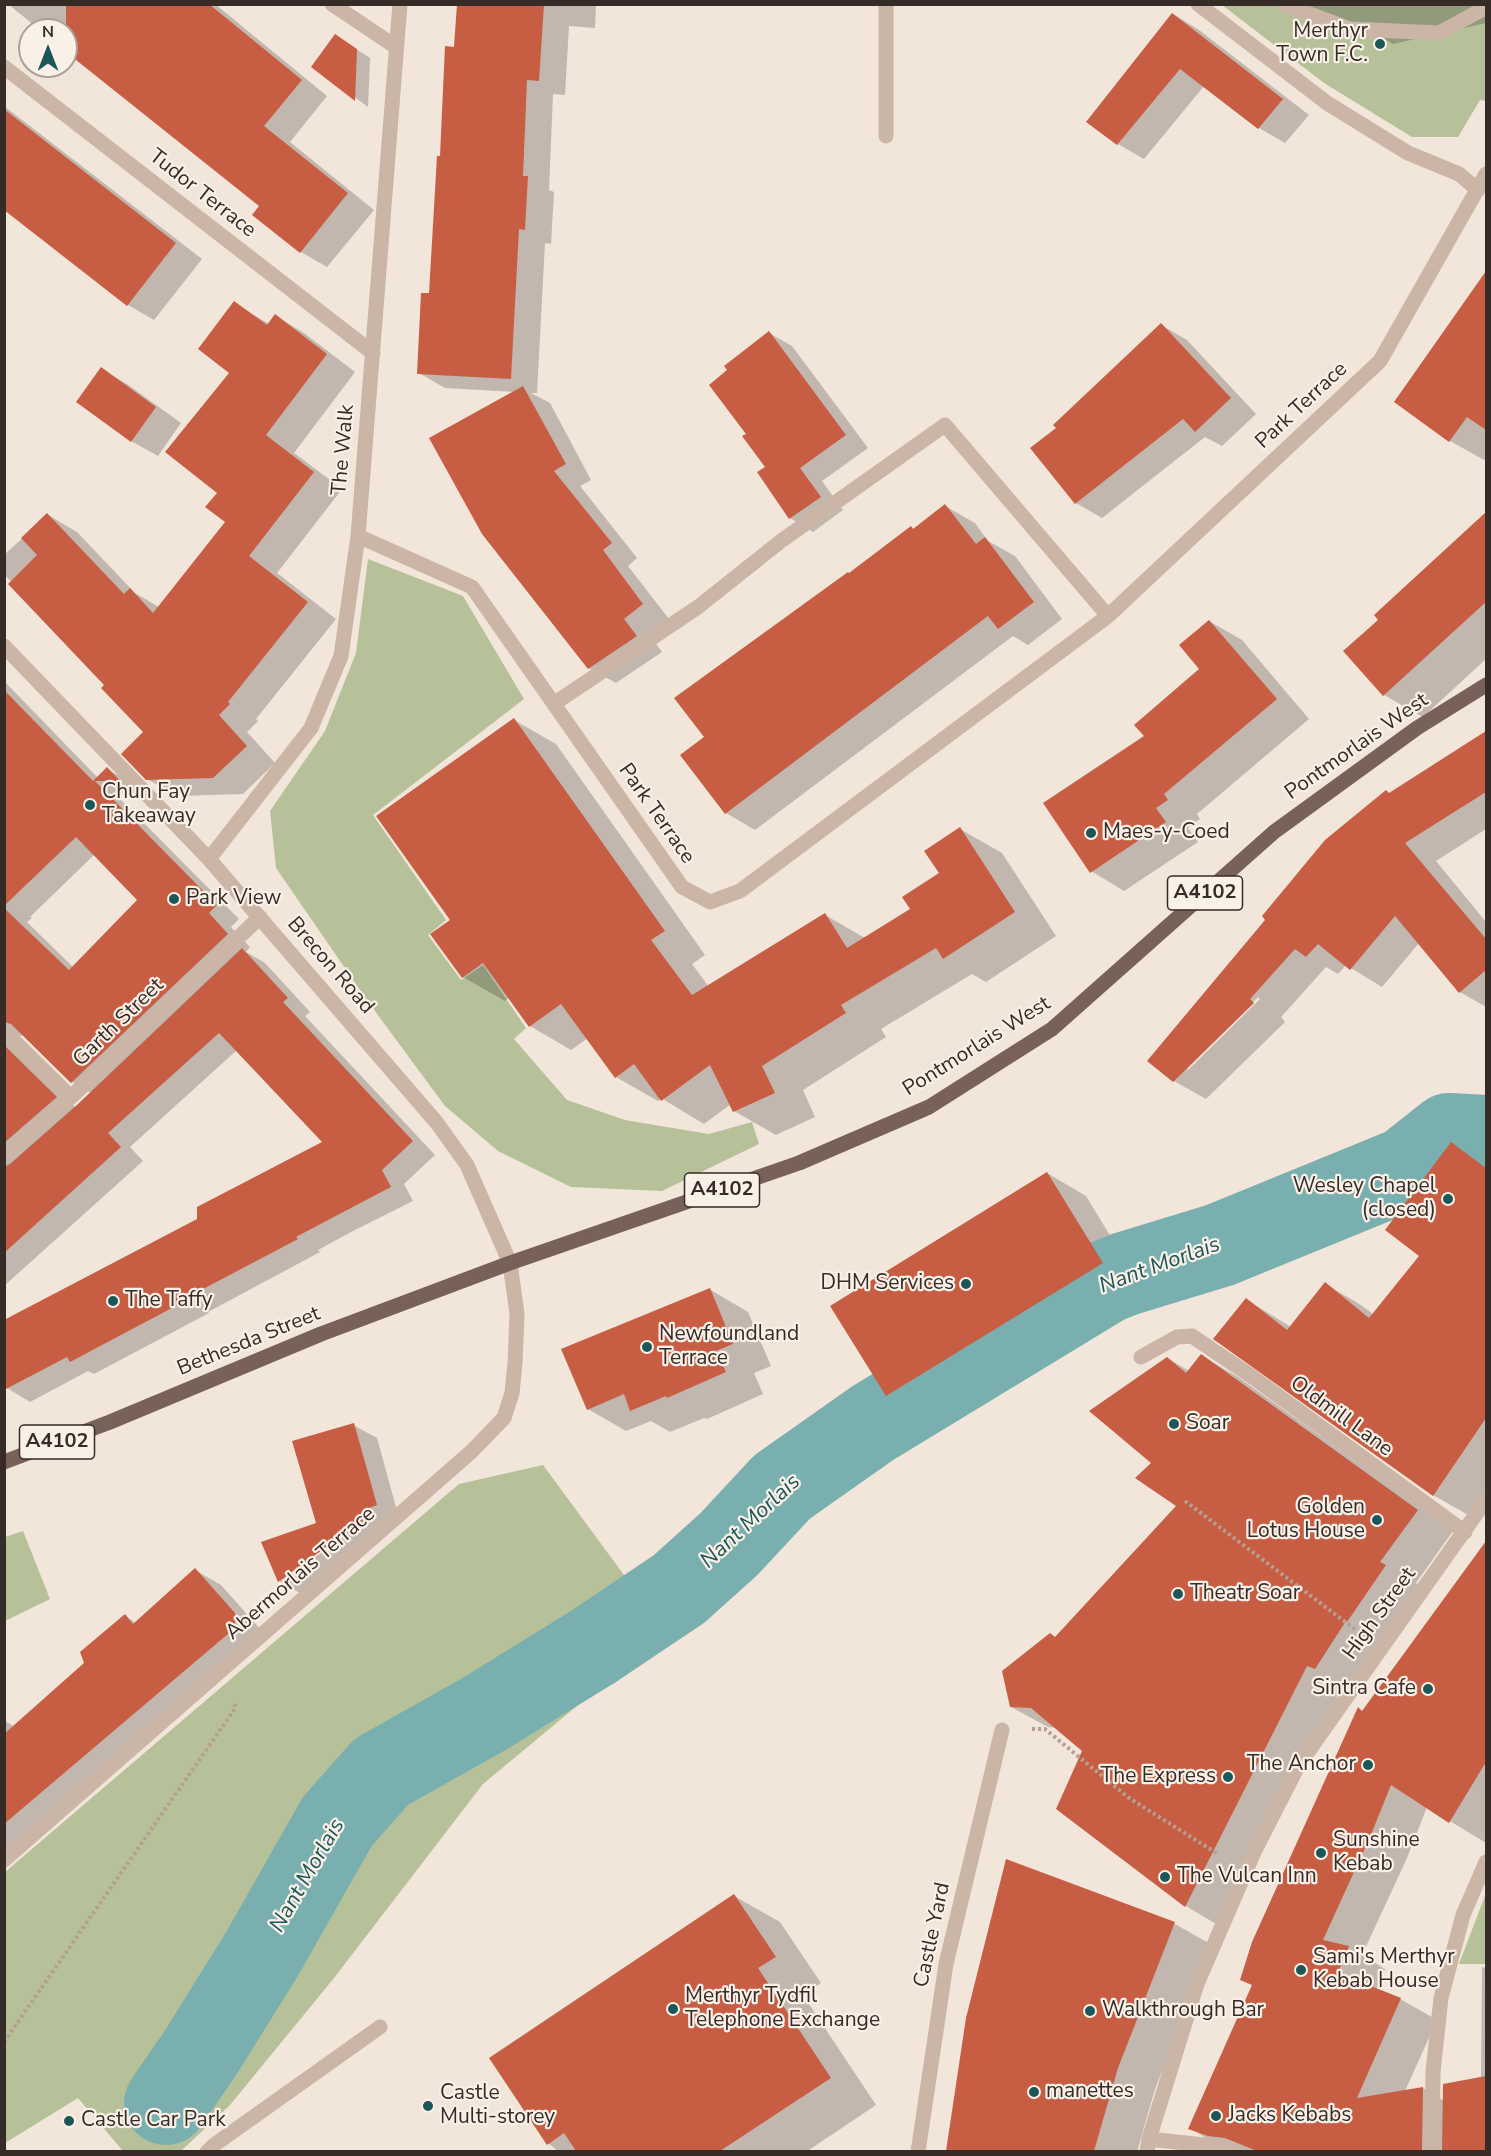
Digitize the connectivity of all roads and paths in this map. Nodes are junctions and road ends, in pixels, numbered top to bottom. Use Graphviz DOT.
graph roads {
  1 [pos="332,4"];
  2 [pos="400,4"];
  3 [pos="886,4"];
  4 [pos="1198,4"];
  5 [pos="1283,4"];
  6 [pos="1486,9"];
  7 [pos="396,47"];
  8 [pos="4,67"];
  9 [pos="886,135"];
  10 [pos="1486,174"];
  11 [pos="1478,190"];
  12 [pos="373,353"];
  13 [pos="358,536"];
  14 [pos="1108,616"];
  15 [pos="4,646"];
  16 [pos="1486,685"];
  17 [pos="552,701"];
  18 [pos="209,859"];
  19 [pos="260,917"];
  20 [pos="4,1031"];
  21 [pos="71,1097"];
  22 [pos="4,1157"];
  23 [pos="510,1263"];
  24 [pos="1141,1357"];
  25 [pos="4,1462"];
  26 [pos="1486,1500"];
  27 [pos="1185,1501"];
  28 [pos="1465,1532"];
  29 [pos="1380,1650"];
  30 [pos="216,1676"];
  31 [pos="1002,1730"];
  32 [pos="4,1860"];
  33 [pos="1486,1862"];
  34 [pos="1246,1869"];
  35 [pos="380,2027"];
  36 [pos="4,2042"];
  37 [pos="1148,2145"];
  38 [pos="207,2151"];
  39 [pos="918,2151"];
  40 [pos="1237,2151"];
  41 [pos="1432,2151"];
  1 -- 7 [label="street"];
  2 -- 7 [label="street, The Walk"];
  3 -- 9 [label="street"];
  4 -- 11 [label="street"];
  5 -- 6 [label="street"];
  7 -- 12 [label="street, The Walk"];
  8 -- 12 [label="street, Tudor Terrace"];
  10 -- 11 [label="street, Park Terrace"];
  11 -- 14 [label="street, Park Terrace"];
  12 -- 13 [label="street, The Walk"];
  13 -- 17 [label="street, Park Terrace"];
  13 -- 18 [label="street, The Walk"];
  14 -- 17 [label="street"];
  14 -- 17 [label="street, Park Terrace"];
  15 -- 18 [label="street, Brecon Road"];
  16 -- 23 [label="main road, Pontmorlais West / A4102"];
  18 -- 19 [label="street, Brecon Road"];
  19 -- 21 [label="street, Garth Street"];
  19 -- 23 [label="street, Brecon Road"];
  20 -- 21 [label="street"];
  21 -- 22 [label="street, Garth Street"];
  23 -- 25 [label="main road, Bethesda Street / A4102"];
  23 -- 30 [label="street, Abermorlais Terrace"];
  24 -- 28 [label="street, Oldmill Lane"];
  26 -- 28 [label="street, High Street"];
  27 -- 29 [label="path"];
  28 -- 29 [label="street, High Street"];
  29 -- 34 [label="street, High Street"];
  30 -- 32 [label="street, Abermorlais Terrace"];
  30 -- 36 [label="path"];
  31 -- 34 [label="path"];
  31 -- 39 [label="street, Castle Yard"];
  33 -- 41 [label="street"];
  34 -- 37 [label="street, High Street"];
  35 -- 38 [label="street"];
  37 -- 40 [label="street"];
}
